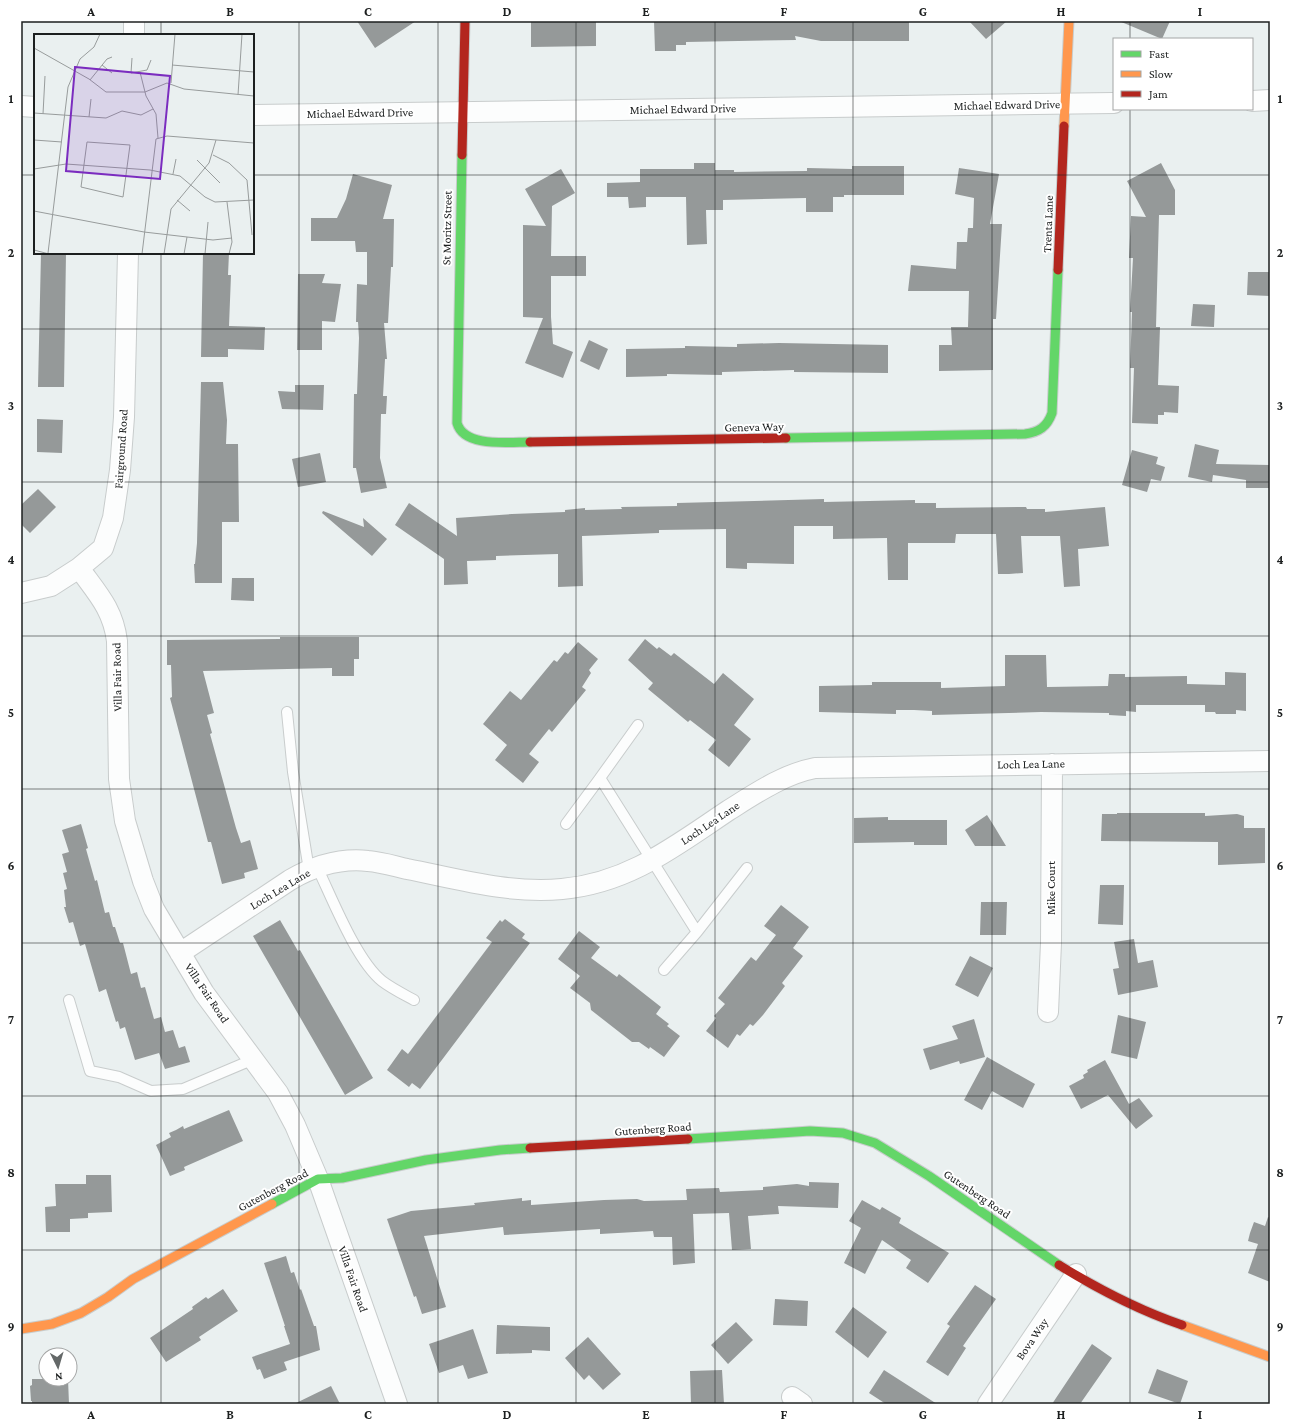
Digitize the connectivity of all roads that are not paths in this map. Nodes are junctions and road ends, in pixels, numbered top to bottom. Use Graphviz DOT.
graph roads {
  1 [pos="134,21"];
  2 [pos="465,21"];
  3 [pos="1069,21"];
  4 [pos="134,34"];
  5 [pos="1270,100"];
  6 [pos="1253,101"];
  7 [pos="1113,103"];
  8 [pos="1066,104"];
  9 [pos="21,106"];
  10 [pos="34,107"];
  11 [pos="462,112"];
  12 [pos="254,115"];
  13 [pos="128,254"];
  14 [pos="1046,426"];
  15 [pos="462,433"];
  16 [pos="79,568"];
  17 [pos="21,593"];
  18 [pos="287,712"];
  19 [pos="638,726"];
  20 [pos="1270,761"];
  21 [pos="1052,764"];
  22 [pos="600,778"];
  23 [pos="566,824"];
  24 [pos="653,860"];
  25 [pos="313,868"];
  26 [pos="747,868"];
  27 [pos="697,932"];
  28 [pos="180,953"];
  29 [pos="664,970"];
  30 [pos="69,1000"];
  31 [pos="414,1000"];
  32 [pos="1048,1012"];
  33 [pos="254,1058"];
  34 [pos="318,1179"];
  35 [pos="1076,1274"];
  36 [pos="21,1329"];
  37 [pos="1270,1356"];
  38 [pos="397,1404"];
  39 [pos="988,1404"];
  1 -- 4 [label="street"];
  2 -- 11 [label="street, St Moritz Street"];
  3 -- 8 [label="street, Trenta Lane"];
  5 -- 6 [label="street"];
  7 -- 8 [label="street, Michael Edward Drive"];
  8 -- 11 [label="street, Michael Edward Drive"];
  8 -- 14 [label="street, Trenta Lane"];
  9 -- 10 [label="street"];
  11 -- 12 [label="street, Michael Edward Drive"];
  11 -- 15 [label="street, St Moritz Street"];
  13 -- 16 [label="street, Fairground Road"];
  14 -- 15 [label="street, Geneva Way"];
  16 -- 17 [label="street, Fairground Road"];
  16 -- 28 [label="street, Villa Fair Road"];
  18 -- 25 [label="lane"];
  19 -- 22 [label="lane"];
  20 -- 21 [label="street, Loch Lea Lane"];
  21 -- 24 [label="street, Loch Lea Lane"];
  21 -- 32 [label="street, Mike Court"];
  22 -- 23 [label="lane"];
  22 -- 24 [label="lane"];
  24 -- 25 [label="street, Loch Lea Lane"];
  24 -- 27 [label="lane"];
  25 -- 28 [label="street, Loch Lea Lane"];
  25 -- 31 [label="lane"];
  26 -- 27 [label="lane"];
  27 -- 29 [label="lane"];
  28 -- 33 [label="street, Villa Fair Road"];
  30 -- 33 [label="lane"];
  33 -- 34 [label="street, Villa Fair Road"];
  34 -- 35 [label="street, Gutenberg Road"];
  34 -- 36 [label="street, Gutenberg Road"];
  34 -- 38 [label="street, Villa Fair Road"];
  35 -- 37 [label="street, Gutenberg Road"];
  35 -- 39 [label="street, Bova Way"];
}
